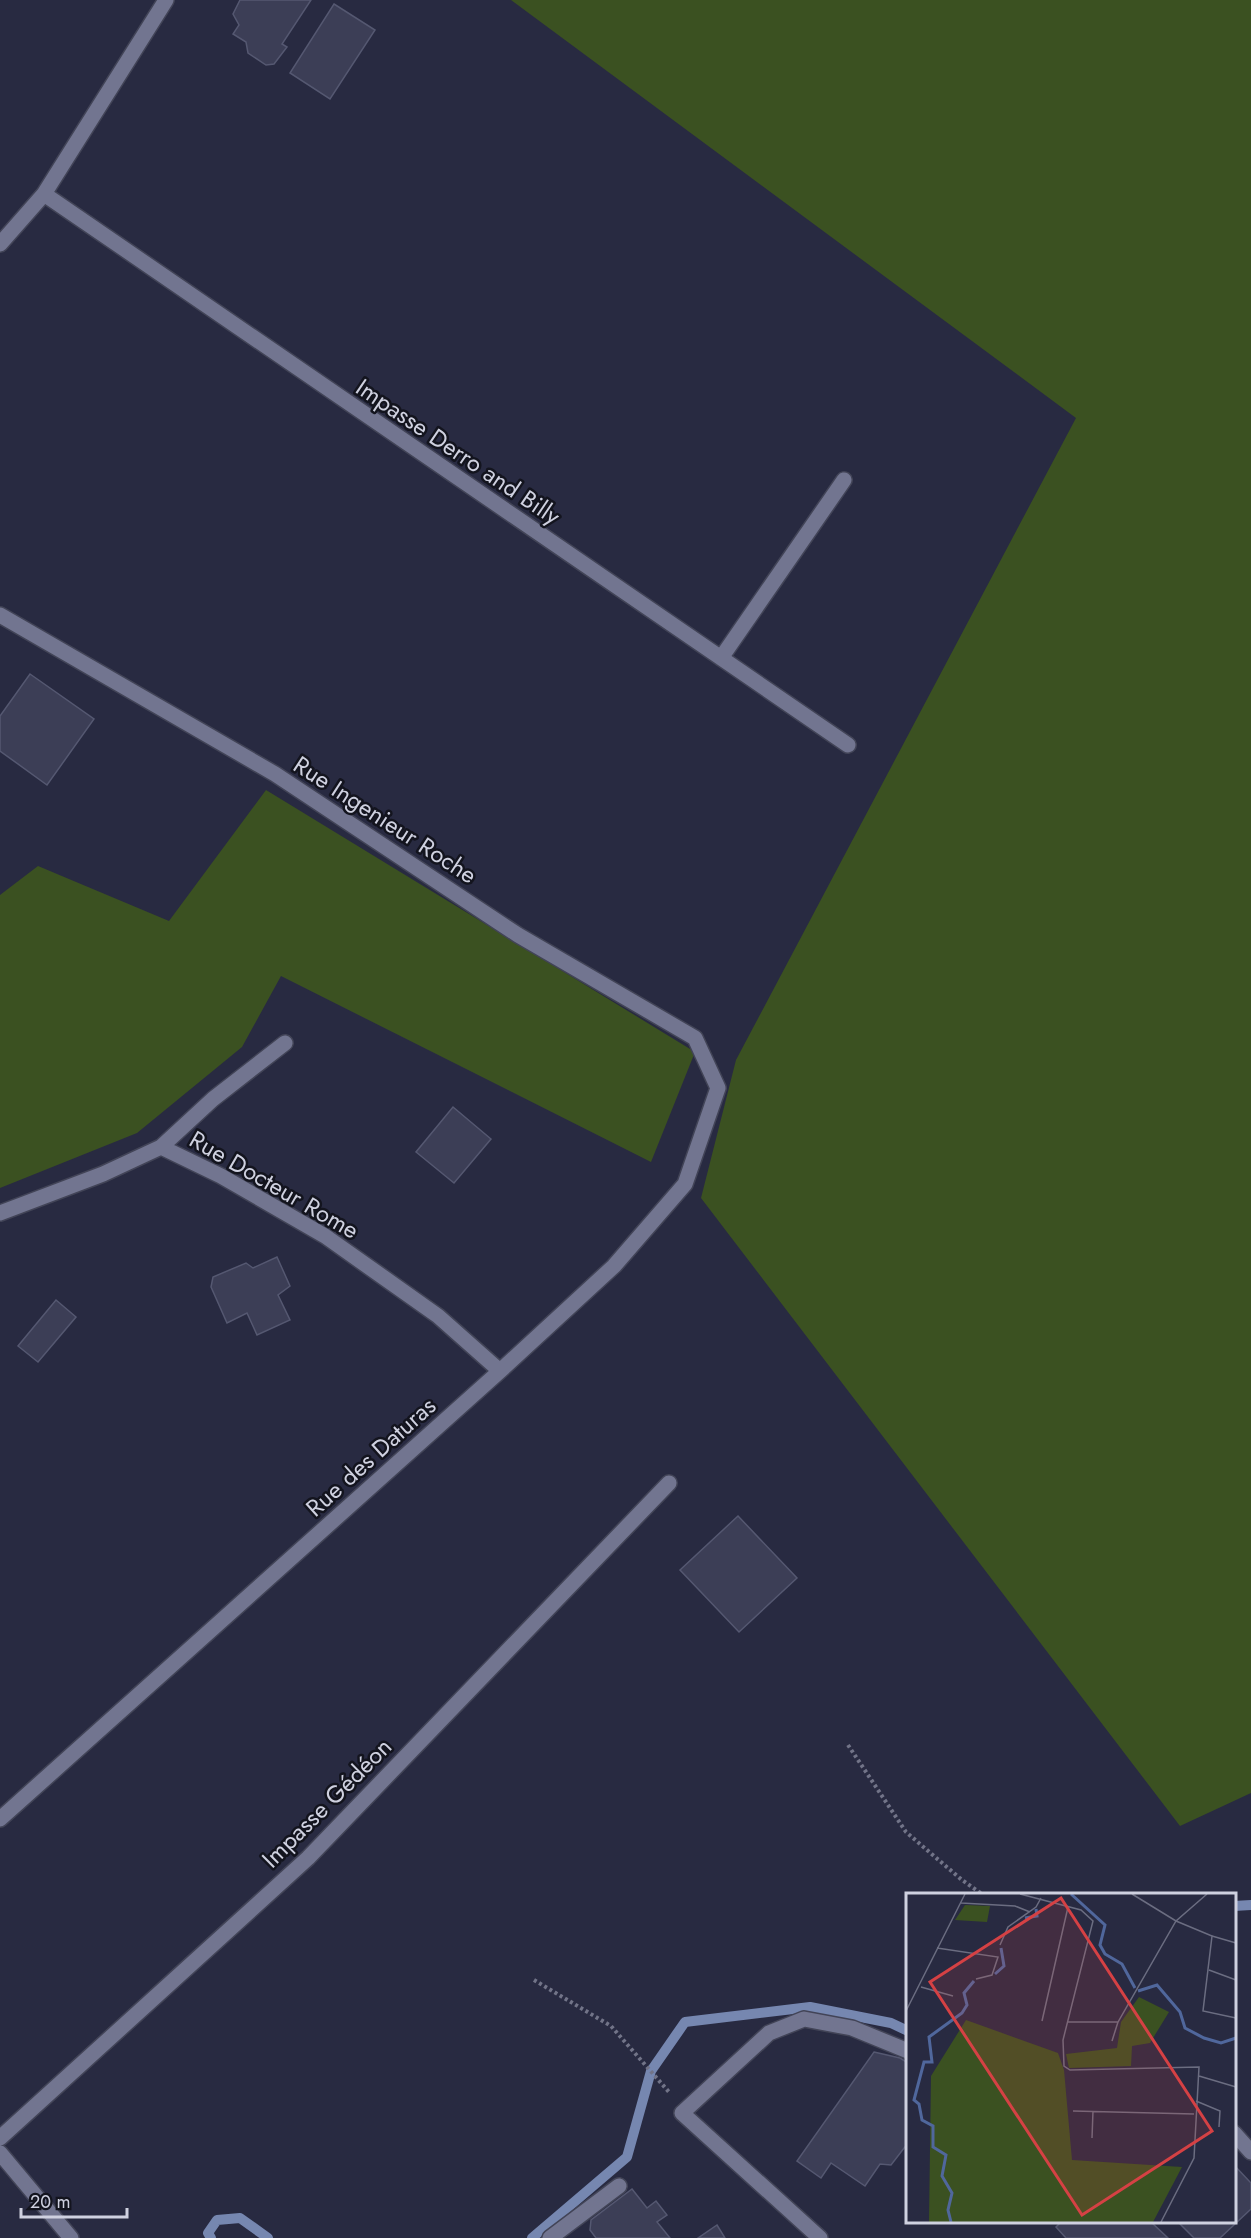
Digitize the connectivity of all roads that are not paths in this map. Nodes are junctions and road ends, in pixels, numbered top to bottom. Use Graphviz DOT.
graph roads {
  1 [pos="166,0"];
  2 [pos="44,194"];
  3 [pos="0,244"];
  4 [pos="844,480"];
  5 [pos="0,615"];
  6 [pos="720,658"];
  7 [pos="848,745"];
  8 [pos="285,1043"];
  9 [pos="718,1088"];
  10 [pos="161,1147"];
  11 [pos="0,1213"];
  12 [pos="500,1371"];
  13 [pos="669,1483"];
  14 [pos="0,1819"];
  15 [pos="906,2050"];
  16 [pos="1236,2135"];
  17 [pos="0,2138"];
  18 [pos="0,2152"];
  19 [pos="1251,2152"];
  20 [pos="619,2186"];
  21 [pos="71,2238"];
  22 [pos="550,2238"];
  23 [pos="820,2238"];
  1 -- 2 [label="street"];
  2 -- 3 [label="street"];
  2 -- 6 [label="street, Impasse Derro and Billy"];
  4 -- 6 [label="street"];
  5 -- 9 [label="street, Rue Ingenieur Roche"];
  6 -- 7 [label="street, Impasse Derro and Billy"];
  8 -- 10 [label="street"];
  9 -- 12 [label="street, Rue des Daturas"];
  10 -- 11 [label="street, Rue Docteur Rome"];
  10 -- 12 [label="street, Rue Docteur Rome"];
  12 -- 14 [label="street, Rue des Daturas"];
  13 -- 17 [label="street, Impasse Gédéon"];
  15 -- 23 [label="street"];
  16 -- 19 [label="street"];
  18 -- 21 [label="street"];
  20 -- 22 [label="street"];
}
